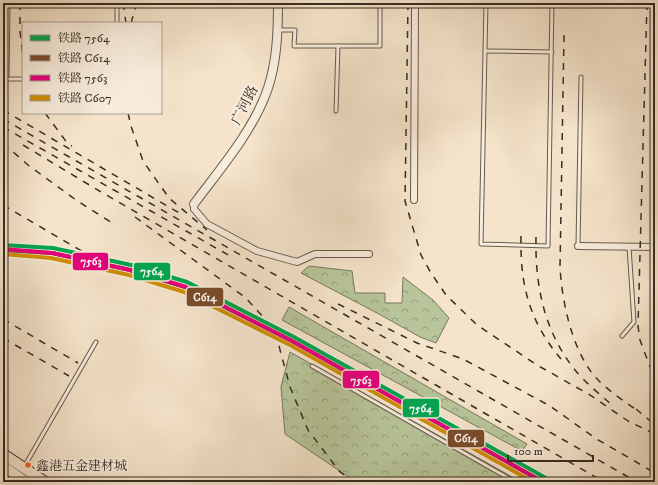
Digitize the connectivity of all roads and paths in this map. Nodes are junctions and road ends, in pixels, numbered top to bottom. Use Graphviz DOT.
graph roads {
  1 [pos="8,3"];
  2 [pos="117,3"];
  3 [pos="278,3"];
  4 [pos="380,3"];
  5 [pos="415,3"];
  6 [pos="486,3"];
  7 [pos="552,3"];
  8 [pos="117,22"];
  9 [pos="278,30"];
  10 [pos="338,46"];
  11 [pos="486,51"];
  12 [pos="552,52"];
  13 [pos="581,77"];
  14 [pos="5,79"];
  15 [pos="22,79"];
  16 [pos="336,111"];
  17 [pos="414,200"];
  18 [pos="194,204"];
  19 [pos="578,246"];
  20 [pos="630,247"];
  21 [pos="655,247"];
  22 [pos="369,254"];
  23 [pos="622,336"];
  24 [pos="96,342"];
  25 [pos="312,366"];
  26 [pos="3,454"];
  27 [pos="3,466"];
  28 [pos="22,476"];
  29 [pos="45,482"];
  30 [pos="515,482"];
  1 -- 14 [label="lane"];
  2 -- 8 [label="lane"];
  3 -- 9 [label="street, 广河路"];
  4 -- 10 [label="lane"];
  5 -- 17 [label="street"];
  6 -- 11 [label="lane"];
  7 -- 12 [label="lane"];
  9 -- 10 [label="lane"];
  9 -- 18 [label="street, 广河路"];
  10 -- 16 [label="lane"];
  11 -- 12 [label="lane"];
  11 -- 12 [label="lane"];
  13 -- 19 [label="lane"];
  14 -- 15 [label="lane"];
  18 -- 22 [label="street"];
  19 -- 20 [label="street"];
  20 -- 21 [label="street"];
  20 -- 23 [label="lane"];
  24 -- 28 [label="lane"];
  25 -- 30 [label="lane"];
  26 -- 28 [label="highway"];
  27 -- 28 [label="highway"];
  28 -- 29 [label="highway"];
}
